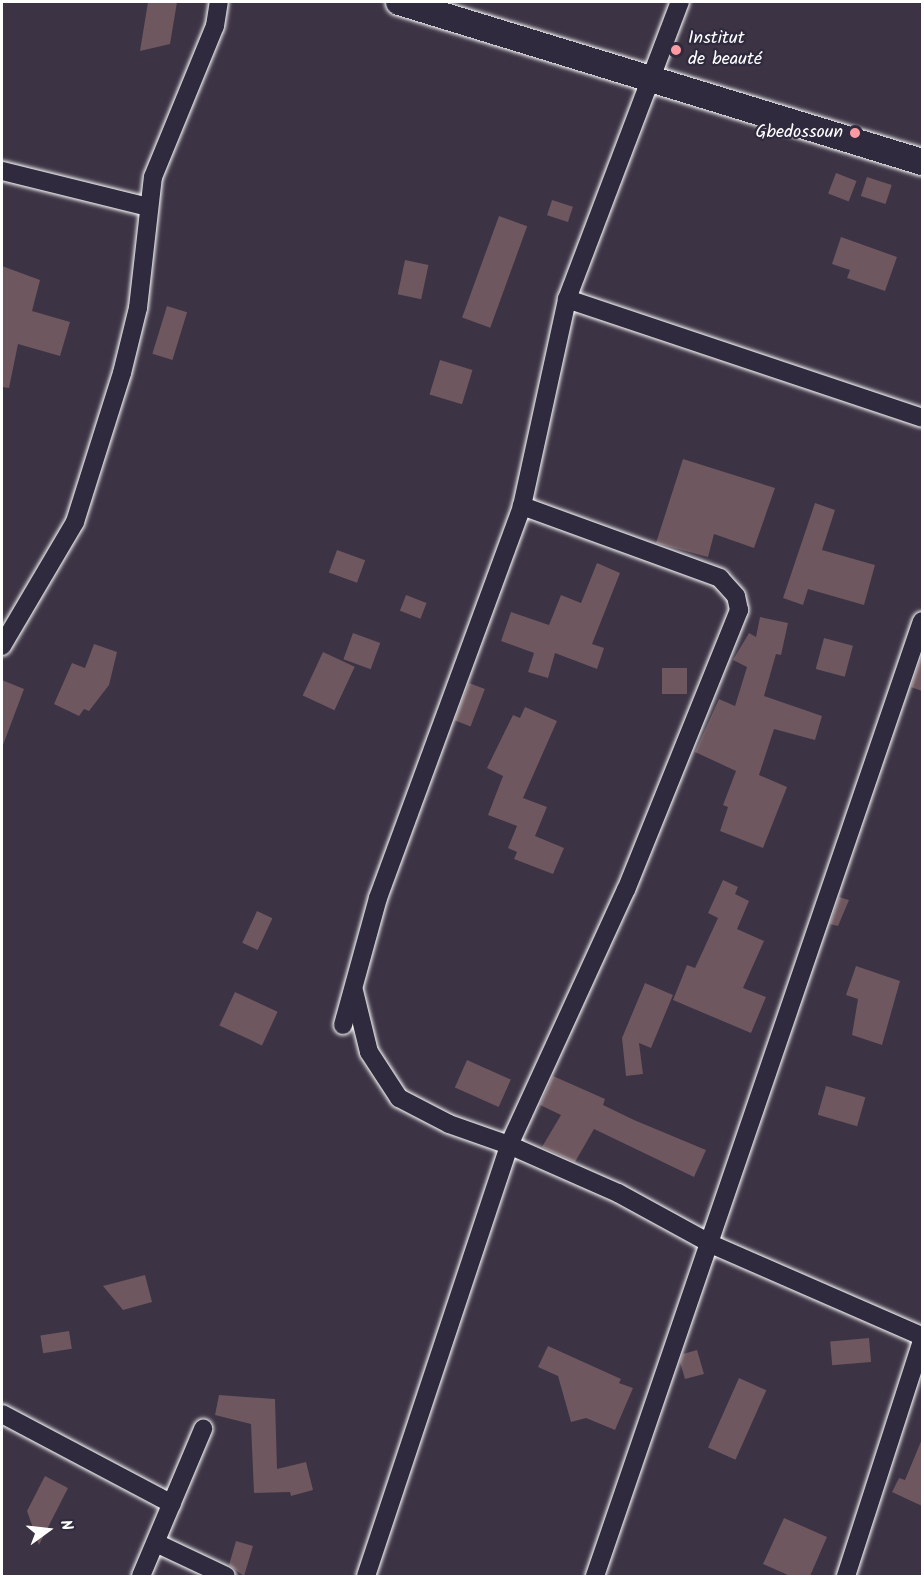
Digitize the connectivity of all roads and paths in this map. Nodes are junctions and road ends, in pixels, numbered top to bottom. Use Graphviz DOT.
graph roads {
  1 [pos="219,2"];
  2 [pos="399,2"];
  3 [pos="680,2"];
  4 [pos="650,78"];
  5 [pos="922,162"];
  6 [pos="2,171"];
  7 [pos="149,207"];
  8 [pos="567,298"];
  9 [pos="922,418"];
  10 [pos="522,506"];
  11 [pos="922,621"];
  12 [pos="2,646"];
  13 [pos="354,990"];
  14 [pos="343,1025"];
  15 [pos="509,1145"];
  16 [pos="711,1244"];
  17 [pos="922,1336"];
  18 [pos="922,1341"];
  19 [pos="2,1414"];
  20 [pos="203,1429"];
  21 [pos="172,1504"];
  22 [pos="156,1543"];
  23 [pos="141,1576"];
  24 [pos="226,1576"];
  25 [pos="366,1576"];
  26 [pos="595,1576"];
  27 [pos="846,1576"];
  1 -- 7 [label="street"];
  2 -- 4 [label="street"];
  3 -- 4 [label="street"];
  4 -- 5 [label="street"];
  4 -- 8 [label="street"];
  6 -- 7 [label="street"];
  7 -- 12 [label="street"];
  8 -- 9 [label="street"];
  8 -- 10 [label="street"];
  10 -- 13 [label="street"];
  10 -- 15 [label="street"];
  11 -- 16 [label="street"];
  13 -- 14 [label="street"];
  13 -- 15 [label="street"];
  15 -- 16 [label="street"];
  15 -- 25 [label="street"];
  16 -- 17 [label="street"];
  16 -- 26 [label="street"];
  18 -- 27 [label="street"];
  19 -- 21 [label="street"];
  20 -- 21 [label="street"];
  21 -- 22 [label="street"];
  22 -- 23 [label="street"];
  22 -- 24 [label="street"];
}
